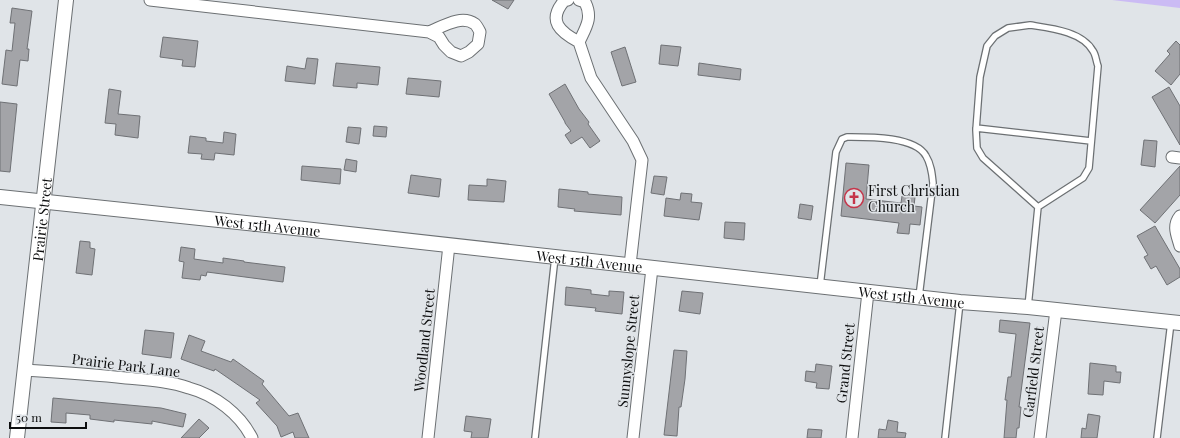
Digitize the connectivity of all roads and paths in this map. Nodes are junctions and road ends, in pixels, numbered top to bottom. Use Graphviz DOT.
graph roads {
  1 [pos="66,0"];
  2 [pos="150,0"];
  3 [pos="568,0"];
  4 [pos="579,0"];
  5 [pos="429,32"];
  6 [pos="579,42"];
  7 [pos="976,128"];
  8 [pos="1091,141"];
  9 [pos="0,197"];
  10 [pos="43,202"];
  11 [pos="1038,207"];
  12 [pos="1180,216"];
  13 [pos="449,245"];
  14 [pos="1180,246"];
  15 [pos="555,257"];
  16 [pos="630,265"];
  17 [pos="652,268"];
  18 [pos="820,286"];
  19 [pos="868,292"];
  20 [pos="919,297"];
  21 [pos="960,302"];
  22 [pos="1028,307"];
  23 [pos="1056,310"];
  24 [pos="1175,322"];
  25 [pos="25,370"];
  26 [pos="17,438"];
  27 [pos="252,438"];
  28 [pos="428,438"];
  29 [pos="535,438"];
  30 [pos="633,438"];
  31 [pos="852,438"];
  32 [pos="945,438"];
  33 [pos="1040,438"];
  34 [pos="1158,438"];
  1 -- 10 [label="street, Prairie Street"];
  2 -- 5 [label="street"];
  3 -- 6 [label="street"];
  4 -- 6 [label="street"];
  6 -- 16 [label="street"];
  7 -- 8 [label="lane"];
  7 -- 8 [label="lane"];
  7 -- 11 [label="lane"];
  8 -- 11 [label="lane"];
  9 -- 10 [label="street, West 15th Avenue"];
  10 -- 13 [label="street, West 15th Avenue"];
  10 -- 25 [label="street, Prairie Street"];
  11 -- 22 [label="lane"];
  12 -- 14 [label="street"];
  13 -- 15 [label="street, West 15th Avenue"];
  13 -- 28 [label="street, Woodland Street"];
  15 -- 16 [label="street, West 15th Avenue"];
  15 -- 29 [label="lane"];
  16 -- 17 [label="street, West 15th Avenue"];
  17 -- 18 [label="street, West 15th Avenue"];
  17 -- 30 [label="street, Sunnyslope Street"];
  18 -- 19 [label="street, West 15th Avenue"];
  18 -- 20 [label="lane"];
  19 -- 20 [label="street, West 15th Avenue"];
  19 -- 31 [label="street, Grand Street"];
  20 -- 21 [label="street, West 15th Avenue"];
  21 -- 22 [label="street, West 15th Avenue"];
  21 -- 32 [label="lane"];
  22 -- 23 [label="street, West 15th Avenue"];
  23 -- 24 [label="street, West 15th Avenue"];
  23 -- 33 [label="street, Garfield Street"];
  24 -- 34 [label="lane"];
  25 -- 26 [label="street, Prairie Street"];
  25 -- 27 [label="street, Prairie Park Lane"];
}
